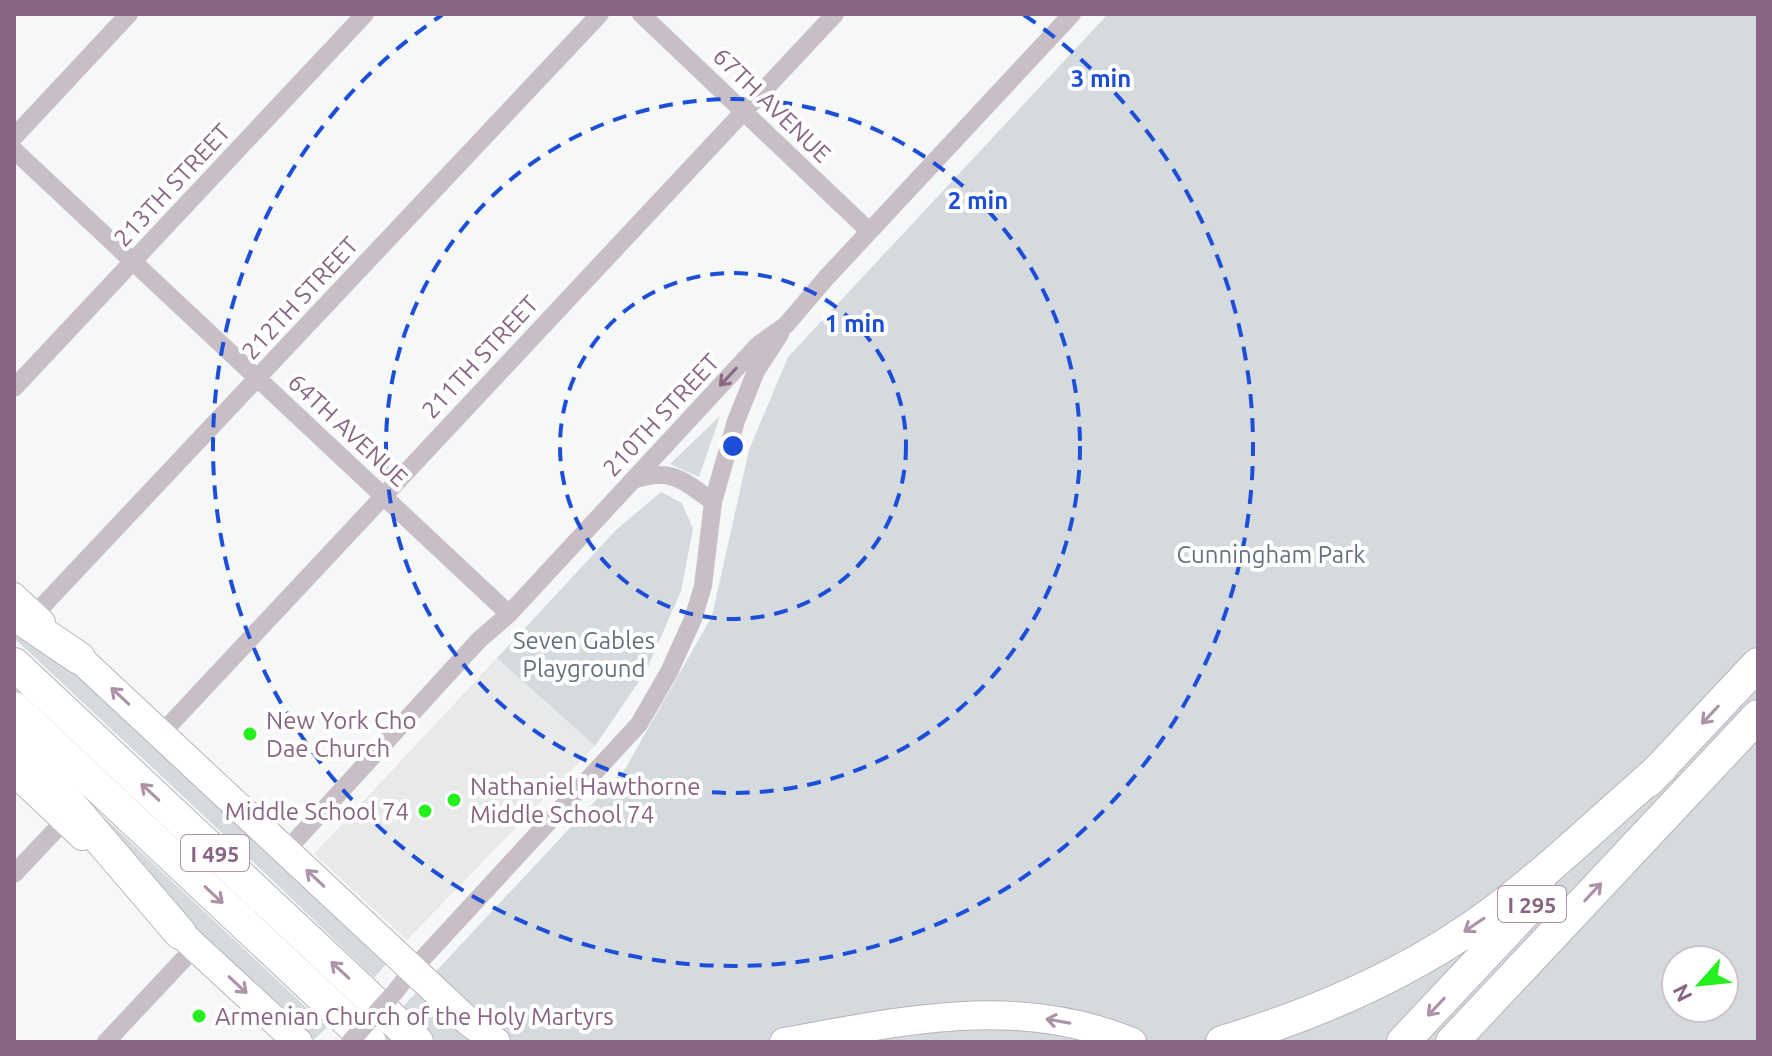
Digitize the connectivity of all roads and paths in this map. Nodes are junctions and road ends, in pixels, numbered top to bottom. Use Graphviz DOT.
graph roads {
  1 [pos="129,14"];
  2 [pos="365,14"];
  3 [pos="600,14"];
  4 [pos="641,14"];
  5 [pos="835,14"];
  6 [pos="1072,14"];
  7 [pos="744,111"];
  8 [pos="14,137"];
  9 [pos="14,150"];
  10 [pos="869,231"];
  11 [pos="133,262"];
  12 [pos="786,325"];
  13 [pos="258,378"];
  14 [pos="14,388"];
  15 [pos="633,480"];
  16 [pos="383,496"];
  17 [pos="713,502"];
  18 [pos="14,595"];
  19 [pos="24,614"];
  20 [pos="509,614"];
  21 [pos="79,658"];
  22 [pos="14,664"];
  23 [pos="1758,664"];
  24 [pos="14,708"];
  25 [pos="1758,716"];
  26 [pos="161,734"];
  27 [pos="14,744"];
  28 [pos="1662,767"];
  29 [pos="14,774"];
  30 [pos="64,821"];
  31 [pos="286,851"];
  32 [pos="14,874"];
  33 [pos="188,939"];
  34 [pos="1540,948"];
  35 [pos="414,968"];
  36 [pos="106,1042"];
  37 [pos="298,1042"];
  38 [pos="350,1042"];
  39 [pos="370,1042"];
  40 [pos="417,1042"];
  41 [pos="496,1042"];
  42 [pos="784,1042"];
  43 [pos="1132,1042"];
  44 [pos="1222,1042"];
  45 [pos="1403,1042"];
  46 [pos="1452,1042"];
  47 [pos="1468,1042"];
  1 -- 8 [label="street"];
  2 -- 11 [label="street, 213TH STREET"];
  3 -- 13 [label="street, 212TH STREET"];
  4 -- 7 [label="street, 67TH AVENUE"];
  5 -- 7 [label="street, 211TH STREET"];
  6 -- 10 [label="street, 210TH STREET"];
  7 -- 10 [label="street, 67TH AVENUE"];
  7 -- 16 [label="street, 211TH STREET"];
  9 -- 11 [label="street, 64TH AVENUE"];
  10 -- 12 [label="street, 210TH STREET"];
  11 -- 13 [label="street, 64TH AVENUE"];
  11 -- 14 [label="street, 213TH STREET"];
  12 -- 15 [label="street, 210TH STREET, one-way"];
  12 -- 17 [label="street"];
  13 -- 16 [label="street, 64TH AVENUE"];
  13 -- 19 [label="street, 212TH STREET"];
  15 -- 17 [label="street"];
  15 -- 20 [label="street, 210TH STREET"];
  16 -- 20 [label="street, 64TH AVENUE"];
  16 -- 26 [label="street, 211TH STREET"];
  17 -- 35 [label="street"];
  18 -- 19 [label="main road"];
  19 -- 21 [label="highway"];
  20 -- 31 [label="street, 210TH STREET"];
  26 -- 21 [label="main road, one-way"];
  40 -- 22 [label="highway, I 495, one-way"];
  23 -- 28 [label="highway, I 295, one-way"];
  24 -- 39 [label="highway, I 495, one-way"];
  34 -- 25 [label="highway, I 295, one-way"];
  26 -- 31 [label="main road"];
  27 -- 33 [label="highway"];
  28 -- 44 [label="highway, one-way"];
  28 -- 45 [label="highway, I 295, one-way"];
  29 -- 30 [label="main road"];
  30 -- 32 [label="street"];
  30 -- 33 [label="main road"];
  35 -- 31 [label="main road, one-way"];
  33 -- 36 [label="street"];
  33 -- 37 [label="main road, one-way"];
  34 -- 46 [label="highway, I 295"];
  34 -- 47 [label="highway"];
  35 -- 38 [label="street, bridge"];
  35 -- 41 [label="main road"];
  43 -- 42 [label="main road, one-way"];
}
